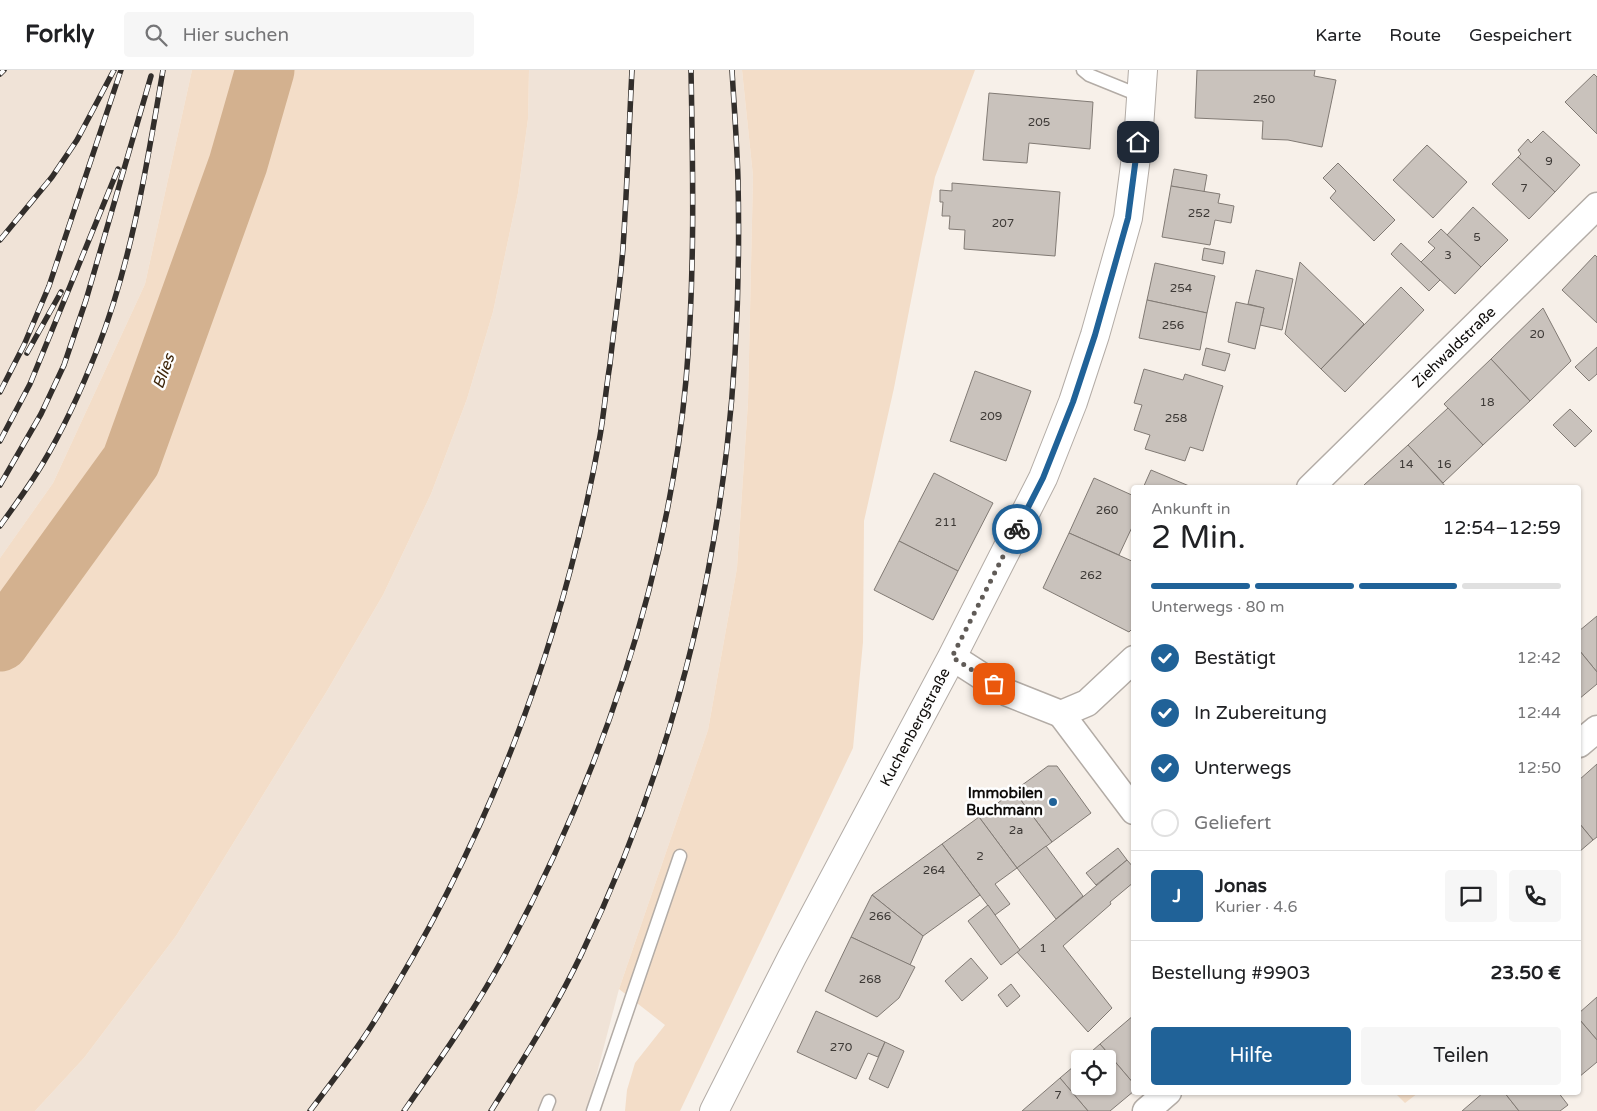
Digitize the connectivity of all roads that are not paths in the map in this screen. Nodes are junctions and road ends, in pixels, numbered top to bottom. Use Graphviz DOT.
graph roads {
  1 [pos="1083,70"];
  2 [pos="1142,83"];
  3 [pos="1597,206"];
  4 [pos="1313,485"];
  5 [pos="952,657"];
  6 [pos="1131,662"];
  7 [pos="1061,714"];
  8 [pos="1597,729"];
  9 [pos="1581,742"];
  10 [pos="1131,807"];
  11 [pos="680,856"];
  12 [pos="1165,1095"];
  13 [pos="593,1111"];
  14 [pos="714,1111"];
  15 [pos="1146,1111"];
  1 -- 2 [label="lane"];
  2 -- 5 [label="main road, Kuchenbergstraße"];
  3 -- 4 [label="street, Ziehwaldstraße"];
  5 -- 7 [label="street"];
  5 -- 14 [label="main road, Kuchenbergstraße"];
  6 -- 7 [label="street"];
  7 -- 10 [label="street"];
  8 -- 9 [label="street"];
  11 -- 13 [label="lane"];
  12 -- 15 [label="street"];
}
